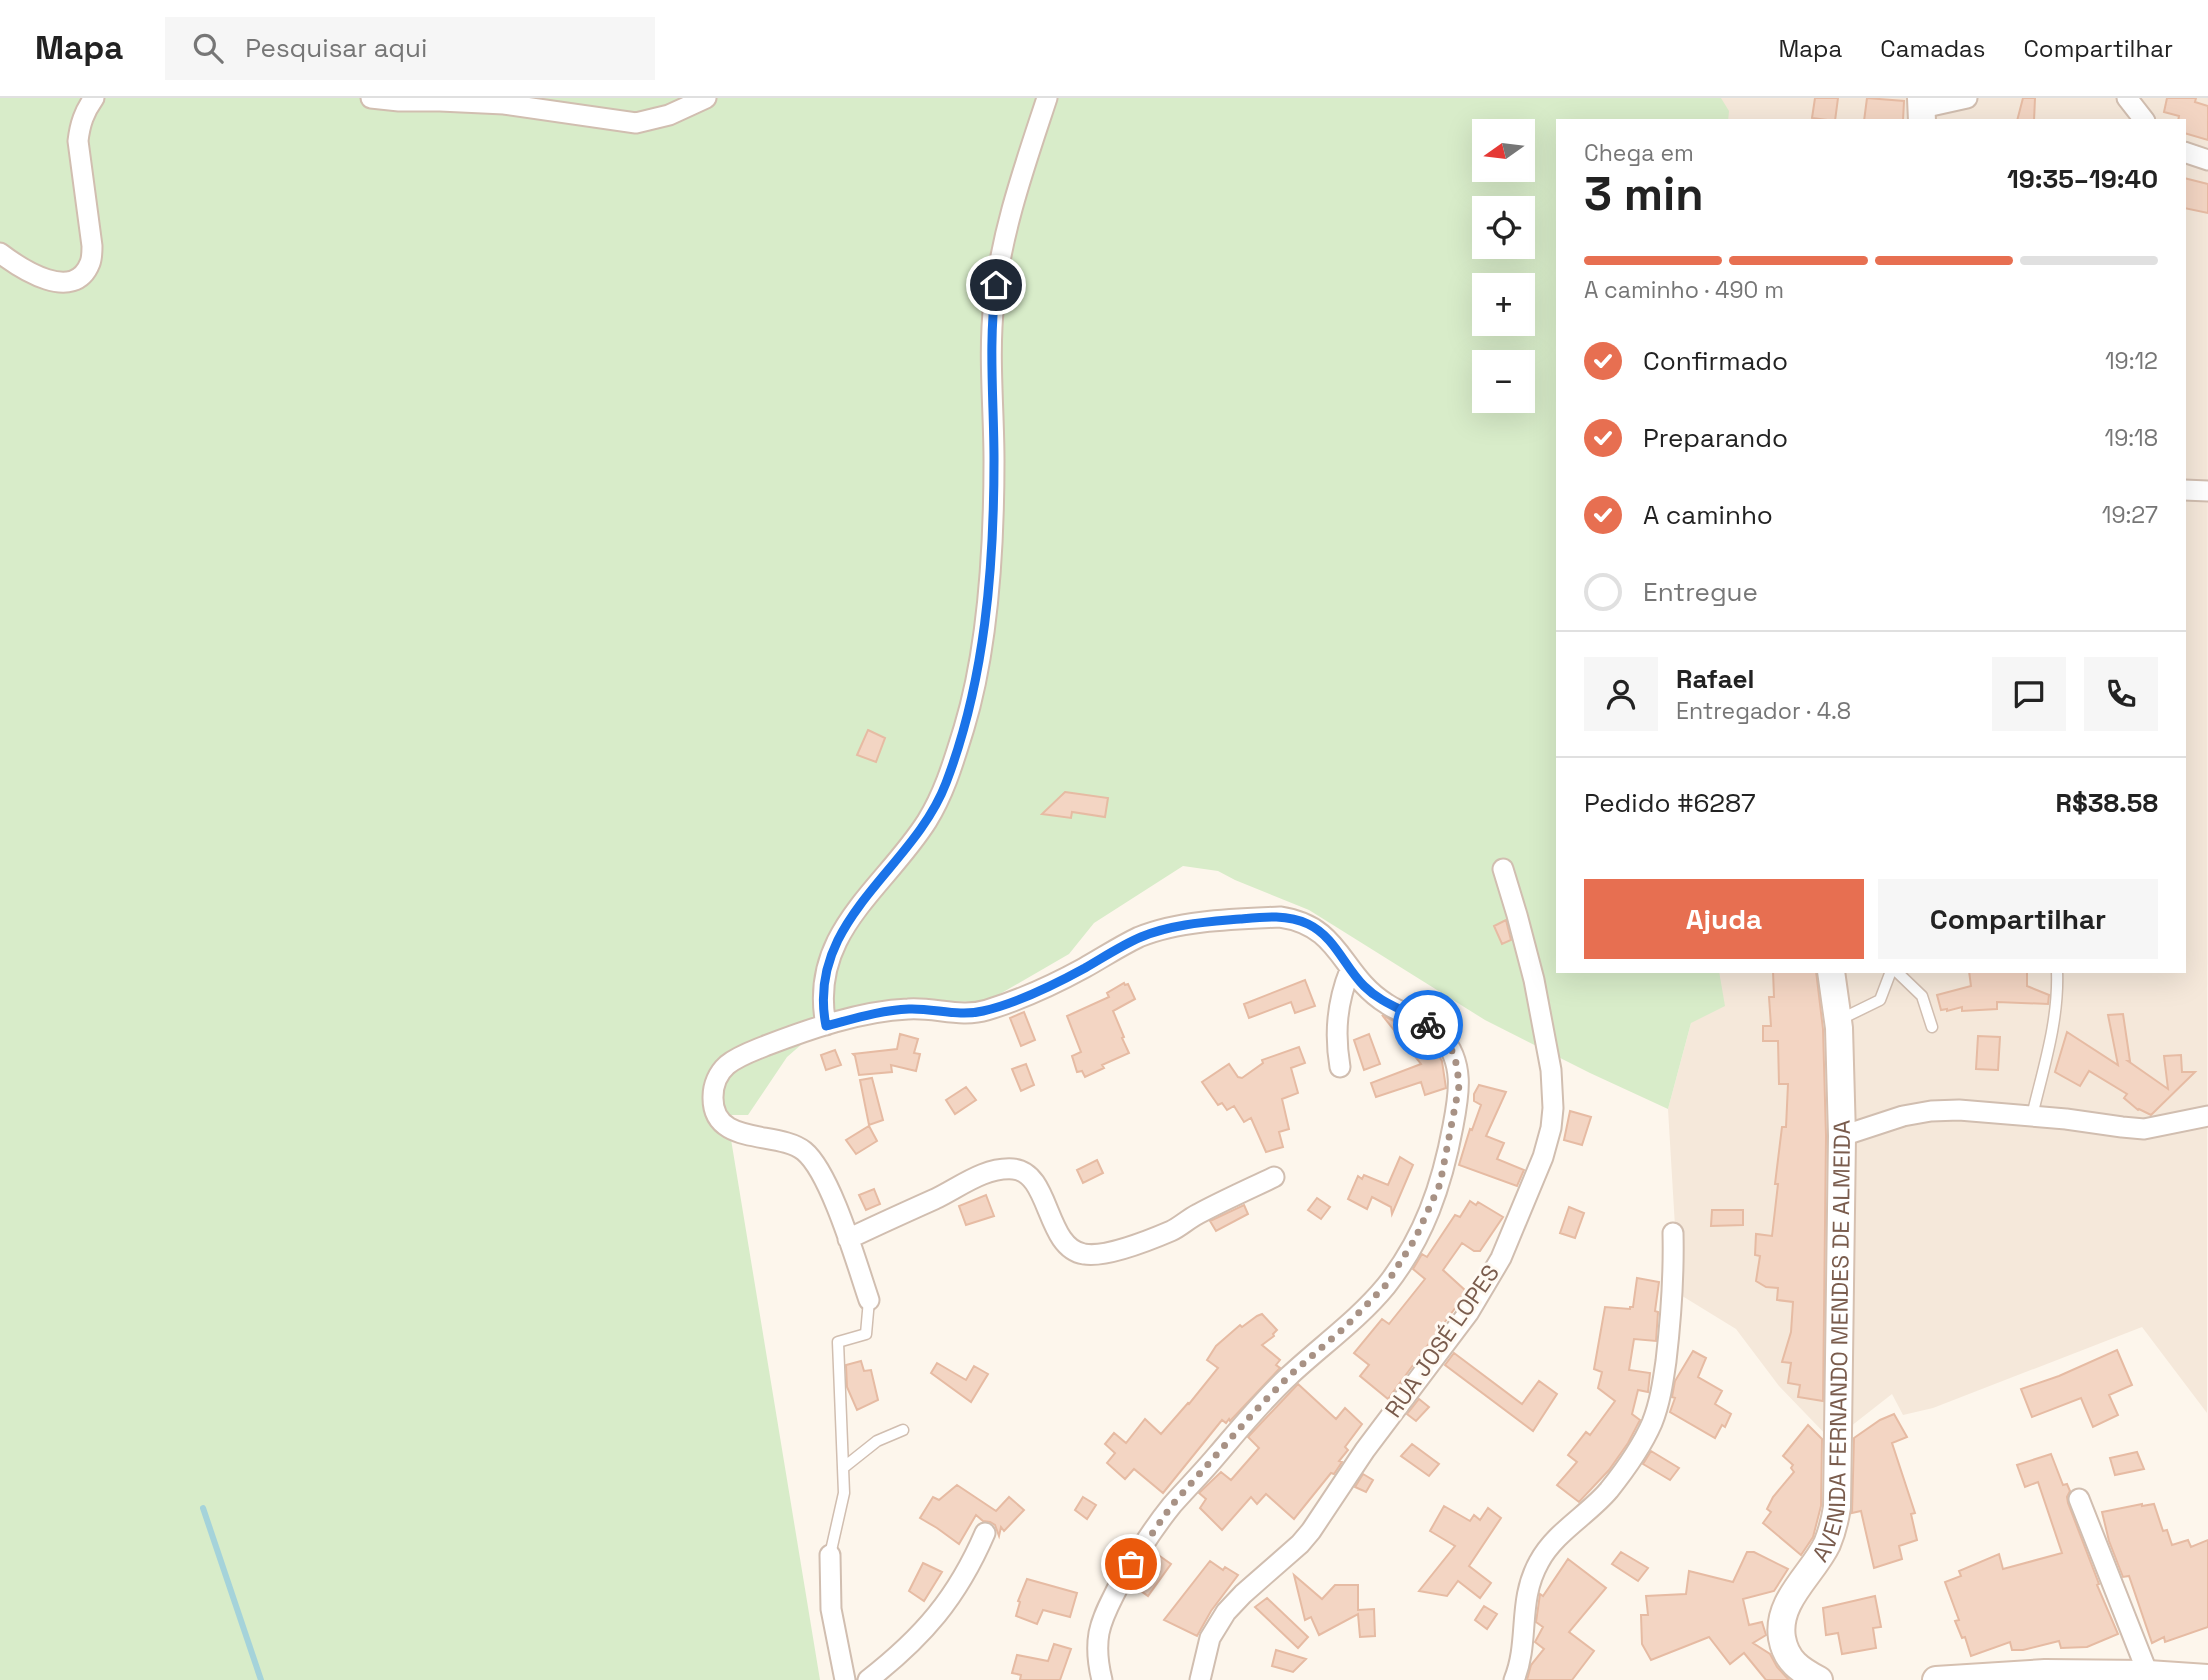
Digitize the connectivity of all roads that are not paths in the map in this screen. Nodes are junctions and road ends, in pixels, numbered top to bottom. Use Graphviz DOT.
graph roads {
  1 [pos="94,98"];
  2 [pos="371,98"];
  3 [pos="706,98"];
  4 [pos="1047,98"];
  5 [pos="1967,98"];
  6 [pos="2127,98"];
  7 [pos="1922,109"];
  8 [pos="2143,119"];
  9 [pos="2186,153"];
  10 [pos="2208,160"];
  11 [pos="0,253"];
  12 [pos="2186,490"];
  13 [pos="2208,491"];
  14 [pos="1503,869"];
  15 [pos="1350,970"];
  16 [pos="1830,973"];
  17 [pos="1892,973"];
  18 [pos="1895,973"];
  19 [pos="2057,973"];
  20 [pos="1838,1021"];
  21 [pos="826,1026"];
  22 [pos="1932,1027"];
  23 [pos="1340,1067"];
  24 [pos="2032,1116"];
  25 [pos="2208,1116"];
  26 [pos="1842,1136"];
  27 [pos="1274,1177"];
  28 [pos="1673,1233"];
  29 [pos="848,1238"];
  30 [pos="869,1300"];
  31 [pos="903,1430"];
  32 [pos="843,1468"];
  33 [pos="2079,1499"];
  34 [pos="985,1533"];
  35 [pos="830,1556"];
  36 [pos="2148,1674"];
  37 [pos="2045,1676"];
  38 [pos="2208,1678"];
  39 [pos="845,1680"];
  40 [pos="868,1680"];
  41 [pos="1102,1680"];
  42 [pos="1200,1680"];
  43 [pos="1514,1680"];
  44 [pos="1819,1680"];
  45 [pos="1936,1680"];
  1 -- 11 [label="street"];
  2 -- 3 [label="street"];
  4 -- 21 [label="street"];
  5 -- 7 [label="street"];
  6 -- 8 [label="street"];
  9 -- 10 [label="street"];
  12 -- 13 [label="street"];
  14 -- 42 [label="street, RUA JOSÉ LOPES"];
  15 -- 21 [label="street"];
  15 -- 23 [label="street"];
  15 -- 41 [label="street"];
  16 -- 20 [label="street, AVENIDA FERNANDO MENDES DE ALMEIDA"];
  17 -- 20 [label="lane"];
  18 -- 22 [label="lane"];
  19 -- 24 [label="lane"];
  20 -- 26 [label="street, AVENIDA FERNANDO MENDES DE ALMEIDA"];
  21 -- 29 [label="street"];
  24 -- 25 [label="street"];
  24 -- 26 [label="street"];
  26 -- 44 [label="street, AVENIDA FERNANDO MENDES DE ALMEIDA"];
  27 -- 29 [label="street"];
  28 -- 43 [label="street"];
  29 -- 30 [label="street"];
  30 -- 32 [label="lane"];
  31 -- 32 [label="lane"];
  32 -- 35 [label="lane"];
  33 -- 36 [label="street"];
  34 -- 40 [label="street"];
  35 -- 39 [label="street"];
  36 -- 37 [label="street"];
  36 -- 38 [label="street"];
  37 -- 45 [label="street"];
}
